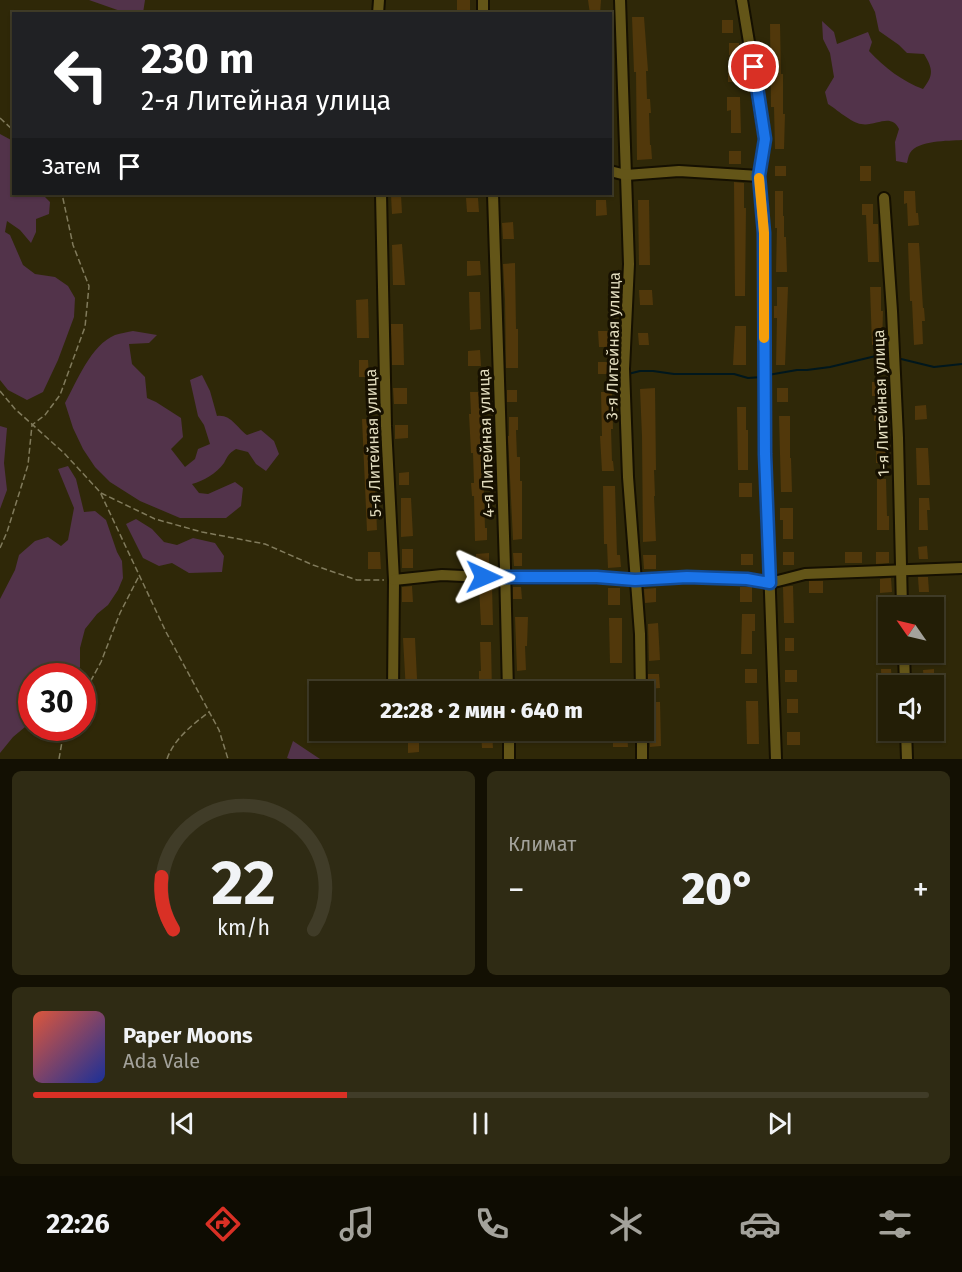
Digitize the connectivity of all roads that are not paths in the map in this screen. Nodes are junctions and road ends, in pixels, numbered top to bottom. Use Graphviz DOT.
graph roads {
  1 [pos="620,0"];
  2 [pos="742,0"];
  3 [pos="612,172"];
  4 [pos="626,175"];
  5 [pos="759,176"];
  6 [pos="381,195"];
  7 [pos="493,195"];
  8 [pos="884,198"];
  9 [pos="962,568"];
  10 [pos="901,570"];
  11 [pos="506,578"];
  12 [pos="394,580"];
  13 [pos="635,580"];
  14 [pos="770,583"];
  15 [pos="902,597"];
  16 [pos="393,681"];
  17 [pos="508,681"];
  18 [pos="641,681"];
  19 [pos="509,741"];
  20 [pos="642,741"];
  21 [pos="906,741"];
  22 [pos="509,759"];
  23 [pos="642,759"];
  24 [pos="776,759"];
  25 [pos="907,759"];
  1 -- 4 [label="street, 3-я Литейная улица"];
  2 -- 5 [label="street"];
  3 -- 4 [label="street"];
  4 -- 5 [label="street"];
  4 -- 13 [label="street, 3-я Литейная улица"];
  5 -- 14 [label="street"];
  6 -- 12 [label="street, 5-я Литейная улица"];
  7 -- 11 [label="street, 4-я Литейная улица"];
  8 -- 10 [label="street, 1-я Литейная улица"];
  9 -- 10 [label="street"];
  10 -- 14 [label="street"];
  10 -- 15 [label="street, 1-я Литейная улица"];
  11 -- 12 [label="street"];
  11 -- 13 [label="street"];
  11 -- 17 [label="street, 4-я Литейная улица"];
  12 -- 16 [label="street, 5-я Литейная улица"];
  13 -- 14 [label="street"];
  13 -- 18 [label="street, 3-я Литейная улица"];
  14 -- 24 [label="street"];
  19 -- 22 [label="street"];
  20 -- 23 [label="street"];
  21 -- 25 [label="street"];
}
